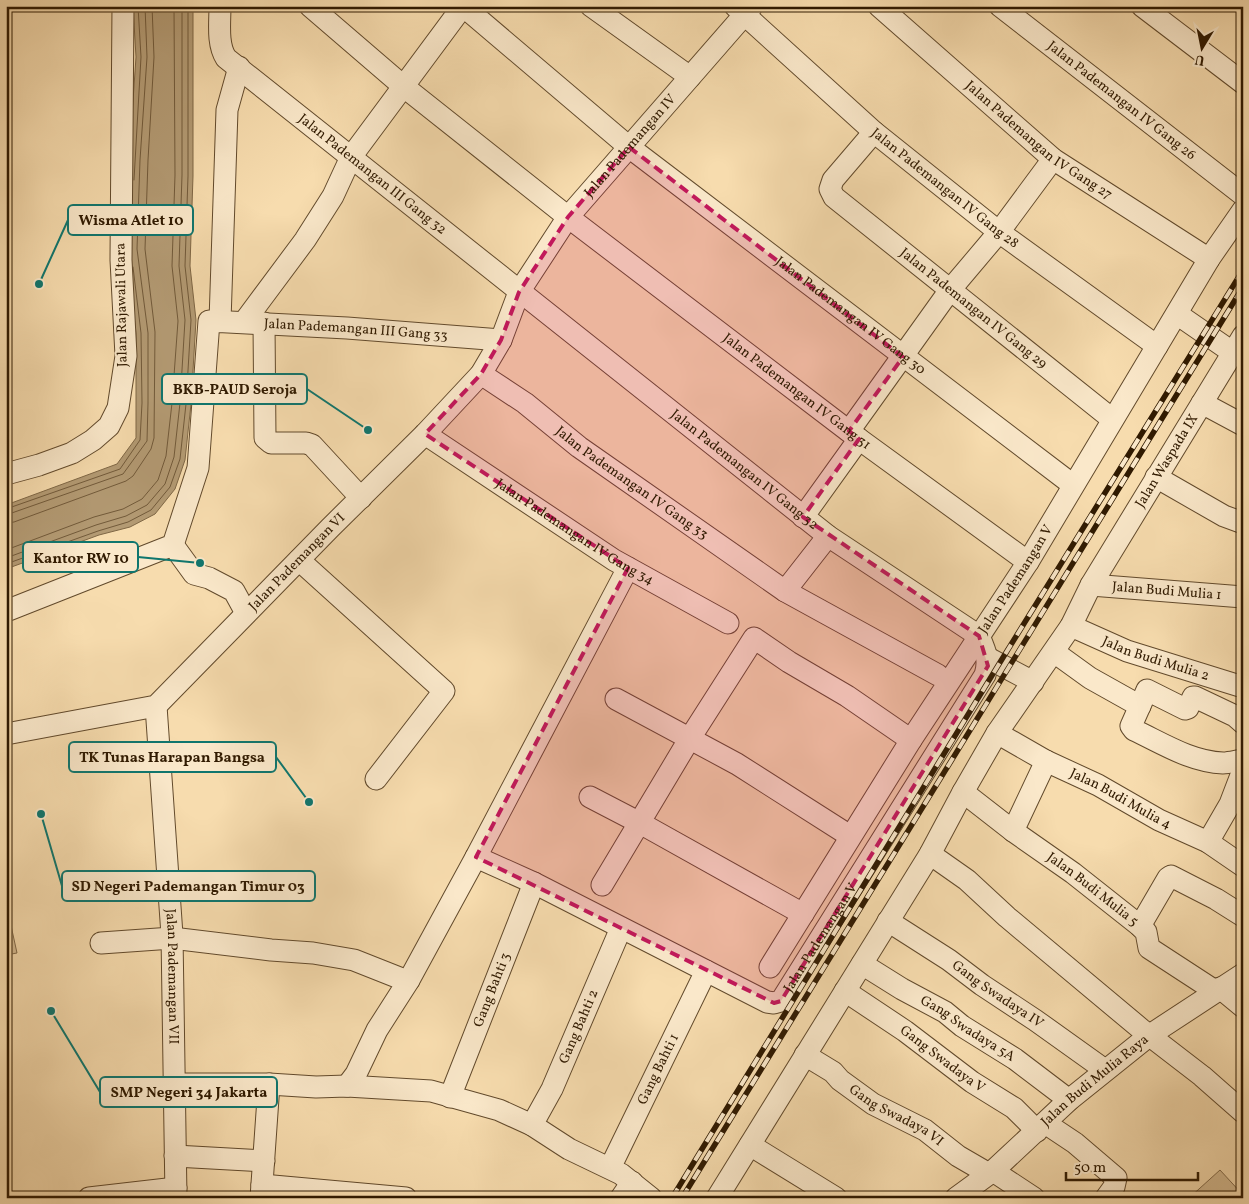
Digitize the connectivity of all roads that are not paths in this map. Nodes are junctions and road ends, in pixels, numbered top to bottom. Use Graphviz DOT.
graph roads {
  1 [pos="123,6"];
  2 [pos="220,6"];
  3 [pos="310,6"];
  4 [pos="463,6"];
  5 [pos="591,6"];
  6 [pos="879,6"];
  7 [pos="1000,6"];
  8 [pos="1142,6"];
  9 [pos="744,9"];
  10 [pos="232,62"];
  11 [pos="690,78"];
  12 [pos="1243,82"];
  13 [pos="403,86"];
  14 [pos="874,132"];
  15 [pos="629,146"];
  16 [pos="351,157"];
  17 [pos="1053,160"];
  18 [pos="1243,195"];
  19 [pos="1243,210"];
  20 [pos="568,217"];
  21 [pos="999,232"];
  22 [pos="1209,259"];
  23 [pos="950,290"];
  24 [pos="519,292"];
  25 [pos="1177,314"];
  26 [pos="215,321"];
  27 [pos="254,323"];
  28 [pos="502,340"];
  29 [pos="1237,344"];
  30 [pos="1157,346"];
  31 [pos="903,357"];
  32 [pos="480,374"];
  33 [pos="1202,403"];
  34 [pos="1112,419"];
  35 [pos="1243,425"];
  36 [pos="424,434"];
  37 [pos="854,435"];
  38 [pos="6,474"];
  39 [pos="1156,477"];
  40 [pos="1073,485"];
  41 [pos="361,498"];
  42 [pos="803,517"];
  43 [pos="1243,523"];
  44 [pos="828,536"];
  45 [pos="173,545"];
  46 [pos="299,560"];
  47 [pos="1028,562"];
  48 [pos="628,568"];
  49 [pos="1091,585"];
  50 [pos="785,591"];
  51 [pos="1243,597"];
  52 [pos="6,611"];
  53 [pos="246,613"];
  54 [pos="728,623"];
  55 [pos="1071,626"];
  56 [pos="979,636"];
  57 [pos="1054,652"];
  58 [pos="988,658"];
  59 [pos="938,675"];
  60 [pos="1033,682"];
  61 [pos="1243,687"];
  62 [pos="616,699"];
  63 [pos="156,706"];
  64 [pos="1140,706"];
  65 [pos="1243,723"];
  66 [pos="998,733"];
  67 [pos="6,734"];
  68 [pos="690,738"];
  69 [pos="911,740"];
  70 [pos="1243,760"];
  71 [pos="1046,761"];
  72 [pos="1243,770"];
  73 [pos="376,779"];
  74 [pos="963,792"];
  75 [pos="590,797"];
  76 [pos="640,823"];
  77 [pos="1012,831"];
  78 [pos="850,836"];
  79 [pos="1208,842"];
  80 [pos="930,854"];
  81 [pos="480,859"];
  82 [pos="1243,866"];
  83 [pos="534,883"];
  84 [pos="602,885"];
  85 [pos="803,914"];
  86 [pos="1243,916"];
  87 [pos="888,921"];
  88 [pos="1140,926"];
  89 [pos="621,928"];
  90 [pos="172,938"];
  91 [pos="101,944"];
  92 [pos="862,964"];
  93 [pos="770,967"];
  94 [pos="706,971"];
  95 [pos="1243,974"];
  96 [pos="409,980"];
  97 [pos="1217,990"];
  98 [pos="845,991"];
  99 [pos="1243,1007"];
  100 [pos="1150,1035"];
  101 [pos="805,1055"];
  102 [pos="1105,1070"];
  103 [pos="351,1081"];
  104 [pos="174,1084"];
  105 [pos="261,1084"];
  106 [pos="450,1097"];
  107 [pos="1069,1100"];
  108 [pos="1243,1112"];
  109 [pos="532,1125"];
  110 [pos="1041,1127"];
  111 [pos="750,1145"];
  112 [pos="175,1156"];
  113 [pos="259,1161"];
  114 [pos="610,1168"];
  115 [pos="991,1172"];
  116 [pos="627,1190"];
  117 [pos="262,1191"];
  118 [pos="176,1193"];
  119 [pos="967,1195"];
  120 [pos="89,1198"];
  121 [pos="406,1198"];
  122 [pos="651,1198"];
  123 [pos="717,1198"];
  124 [pos="836,1198"];
  125 [pos="1034,1198"];
  126 [pos="1106,1198"];
  1 -- 38 [label="street, Jalan Rajawali Utara"];
  2 -- 10 [label="street"];
  3 -- 13 [label="street, Jalan Pademangan IV Gang 31"];
  4 -- 13 [label="street"];
  4 -- 15 [label="street, Jalan Pademangan IV Gang 30"];
  5 -- 11 [label="street"];
  6 -- 17 [label="street, Jalan Pademangan IV Gang 27"];
  7 -- 18 [label="street, Jalan Pademangan IV Gang 26"];
  8 -- 12 [label="street"];
  9 -- 11 [label="street, Jalan Pademangan IV"];
  9 -- 14 [label="street, Jalan Pademangan IV Gang 28"];
  10 -- 16 [label="street, Jalan Pademangan III Gang 32"];
  10 -- 26 [label="street"];
  11 -- 15 [label="street, Jalan Pademangan IV"];
  13 -- 16 [label="street"];
  13 -- 20 [label="street, Jalan Pademangan IV Gang 31"];
  14 -- 21 [label="street, Jalan Pademangan IV Gang 28"];
  14 -- 23 [label="street, Jalan Pademangan IV Gang 29"];
  15 -- 20 [label="street, Jalan Pademangan IV"];
  15 -- 31 [label="street, Jalan Pademangan IV Gang 30"];
  16 -- 24 [label="street, Jalan Pademangan III Gang 32"];
  16 -- 27 [label="street"];
  17 -- 21 [label="street"];
  17 -- 22 [label="street, Jalan Pademangan IV Gang 27"];
  19 -- 22 [label="street, Jalan Pademangan V"];
  20 -- 24 [label="street, Jalan Pademangan IV"];
  20 -- 37 [label="street, Jalan Pademangan IV Gang 31"];
  21 -- 23 [label="street"];
  21 -- 30 [label="street, Jalan Pademangan IV Gang 28"];
  22 -- 25 [label="street, Jalan Pademangan V"];
  23 -- 31 [label="street"];
  23 -- 34 [label="street, Jalan Pademangan IV Gang 29"];
  24 -- 28 [label="street, Jalan Pademangan VI"];
  24 -- 42 [label="street, Jalan Pademangan IV Gang 32"];
  25 -- 29 [label="street"];
  25 -- 30 [label="street, Jalan Pademangan V"];
  26 -- 27 [label="street, Jalan Pademangan III Gang 33"];
  26 -- 45 [label="street"];
  27 -- 28 [label="street, Jalan Pademangan III Gang 33"];
  27 -- 41 [label="street"];
  28 -- 32 [label="street, Jalan Pademangan VI"];
  29 -- 33 [label="street, Jalan Waspada IX"];
  30 -- 34 [label="street, Jalan Pademangan V"];
  31 -- 37 [label="street"];
  31 -- 40 [label="street, Jalan Pademangan IV Gang 30"];
  32 -- 36 [label="street, Jalan Pademangan VI"];
  32 -- 50 [label="street, Jalan Pademangan IV Gang 33"];
  33 -- 35 [label="street"];
  33 -- 39 [label="street, Jalan Waspada IX"];
  34 -- 40 [label="street, Jalan Pademangan V"];
  36 -- 41 [label="street, Jalan Pademangan VI"];
  36 -- 48 [label="street, Jalan Pademangan IV Gang 34"];
  37 -- 42 [label="street"];
  37 -- 47 [label="street, Jalan Pademangan IV Gang 31"];
  39 -- 43 [label="street"];
  39 -- 49 [label="street, Jalan Waspada IX"];
  40 -- 47 [label="street, Jalan Pademangan V"];
  41 -- 46 [label="street, Jalan Pademangan VI"];
  42 -- 44 [label="street, Jalan Pademangan IV Gang 32"];
  44 -- 50 [label="street"];
  44 -- 56 [label="street, Jalan Pademangan IV Gang 32"];
  45 -- 52 [label="street"];
  45 -- 53 [label="street"];
  46 -- 53 [label="street, Jalan Pademangan VI"];
  46 -- 73 [label="street"];
  47 -- 56 [label="street, Jalan Pademangan V"];
  48 -- 54 [label="street, Jalan Pademangan IV Gang 34"];
  48 -- 81 [label="street"];
  49 -- 51 [label="street, Jalan Budi Mulia 1"];
  49 -- 55 [label="street, Jalan Waspada IX"];
  50 -- 59 [label="street, Jalan Pademangan IV Gang 33"];
  53 -- 63 [label="street, Jalan Pademangan VI"];
  55 -- 57 [label="street, Jalan Waspada IX"];
  55 -- 61 [label="street, Jalan Budi Mulia 2"];
  56 -- 58 [label="street, Jalan Pademangan V"];
  56 -- 69 [label="street"];
  57 -- 60 [label="street, Jalan Waspada IX"];
  57 -- 64 [label="street"];
  58 -- 60 [label="street"];
  58 -- 94 [label="street, Jalan Pademangan V"];
  60 -- 66 [label="street, Jalan Waspada IX"];
  62 -- 68 [label="street"];
  63 -- 67 [label="street"];
  63 -- 90 [label="street, Jalan Pademangan VII"];
  64 -- 65 [label="street"];
  64 -- 70 [label="street"];
  66 -- 71 [label="street, Jalan Budi Mulia 4"];
  66 -- 74 [label="street, Jalan Waspada IX"];
  68 -- 69 [label="street"];
  68 -- 76 [label="street"];
  68 -- 78 [label="street"];
  69 -- 78 [label="street"];
  71 -- 77 [label="street"];
  71 -- 79 [label="street, Jalan Budi Mulia 4"];
  72 -- 79 [label="street"];
  74 -- 77 [label="street, Jalan Budi Mulia 5"];
  74 -- 80 [label="street, Jalan Waspada IX"];
  75 -- 76 [label="street"];
  76 -- 84 [label="street"];
  76 -- 85 [label="street"];
  77 -- 88 [label="street, Jalan Budi Mulia 5"];
  78 -- 85 [label="street"];
  79 -- 82 [label="street, Jalan Budi Mulia 4"];
  80 -- 87 [label="street, Jalan Waspada IX"];
  80 -- 100 [label="street"];
  81 -- 83 [label="street"];
  81 -- 96 [label="street"];
  83 -- 89 [label="street"];
  83 -- 106 [label="street, Gang Bahti 3"];
  85 -- 93 [label="street"];
  86 -- 88 [label="street"];
  87 -- 92 [label="street, Jalan Waspada IX"];
  87 -- 102 [label="street, Gang Swadaya IV"];
  88 -- 97 [label="street, Jalan Budi Mulia 5"];
  89 -- 94 [label="street"];
  89 -- 109 [label="street, Gang Bahti 2"];
  90 -- 91 [label="street"];
  90 -- 96 [label="street"];
  90 -- 104 [label="street, Jalan Pademangan VII"];
  92 -- 98 [label="street, Jalan Waspada IX"];
  92 -- 107 [label="street, Gang Swadaya 5A"];
  94 -- 114 [label="street, Gang Bahti 1"];
  95 -- 97 [label="street, Jalan Budi Mulia Raya"];
  96 -- 103 [label="street"];
  97 -- 99 [label="street, Jalan Budi Mulia 5"];
  97 -- 100 [label="street, Jalan Budi Mulia Raya"];
  98 -- 101 [label="street, Jalan Waspada IX"];
  98 -- 110 [label="street, Gang Swadaya V"];
  100 -- 102 [label="street, Jalan Budi Mulia Raya"];
  100 -- 108 [label="street"];
  101 -- 111 [label="street, Jalan Waspada IX"];
  101 -- 115 [label="street, Gang Swadaya VI"];
  102 -- 107 [label="street, Jalan Budi Mulia Raya"];
  103 -- 105 [label="street"];
  103 -- 106 [label="street"];
  104 -- 105 [label="street"];
  104 -- 112 [label="street, Jalan Pademangan VII"];
  105 -- 113 [label="street"];
  106 -- 109 [label="street"];
  107 -- 110 [label="street, Jalan Budi Mulia Raya"];
  109 -- 114 [label="street"];
  110 -- 115 [label="street, Jalan Budi Mulia Raya"];
  110 -- 126 [label="street, Gang Swadaya V"];
  111 -- 123 [label="street, Jalan Waspada IX"];
  111 -- 124 [label="street"];
  112 -- 113 [label="street"];
  112 -- 118 [label="street, Jalan Pademangan VII"];
  113 -- 117 [label="street"];
  114 -- 116 [label="street"];
  115 -- 119 [label="street, Jalan Budi Mulia Raya"];
  115 -- 125 [label="street, Gang Swadaya VI"];
  116 -- 122 [label="street"];
  117 -- 121 [label="street"];
  118 -- 120 [label="street, Jalan Pademangan VII"];
}
